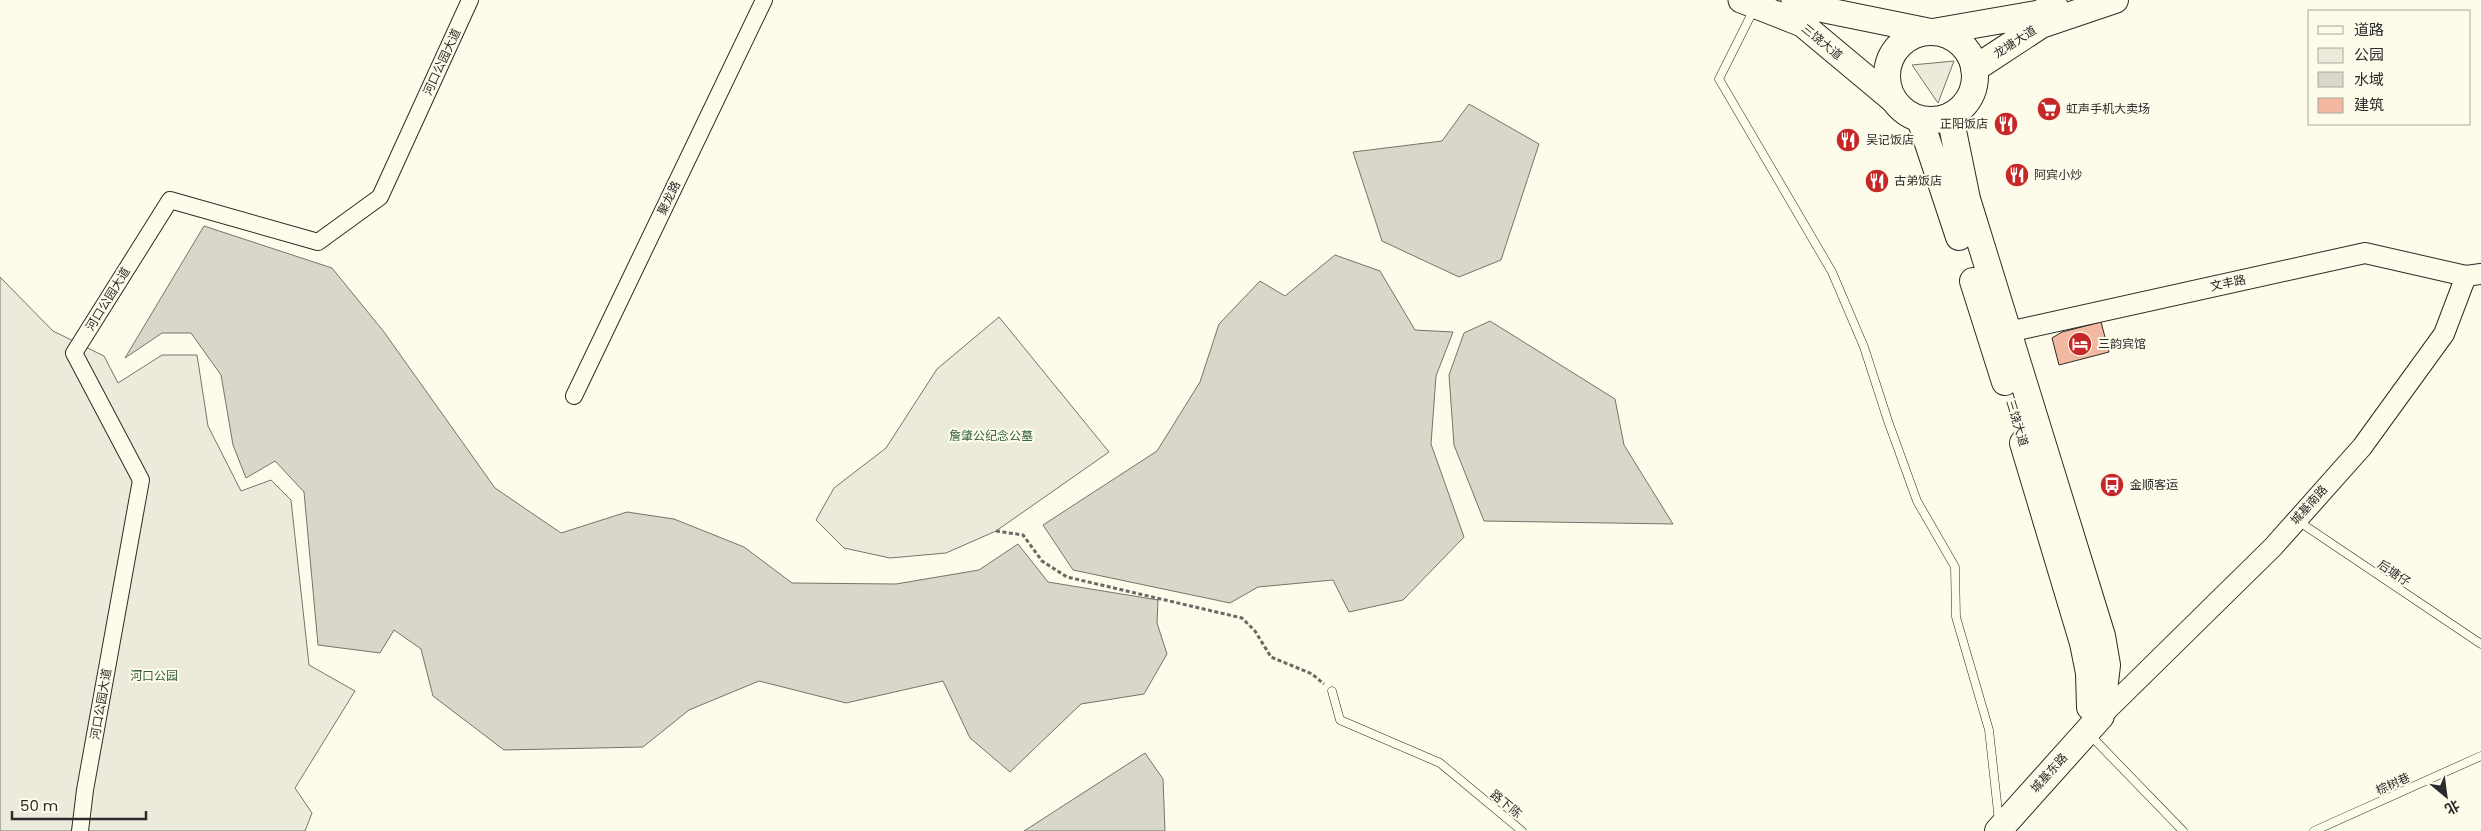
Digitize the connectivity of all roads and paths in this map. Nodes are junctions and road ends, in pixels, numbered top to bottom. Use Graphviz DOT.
graph roads {
  1 [pos="470,0"];
  2 [pos="764,0"];
  3 [pos="2078,0"];
  4 [pos="2115,0"];
  5 [pos="1748,3"];
  6 [pos="1802,10"];
  7 [pos="2039,19"];
  8 [pos="1933,32"];
  9 [pos="1974,69"];
  10 [pos="1893,100"];
  11 [pos="1950,116"];
  12 [pos="1920,119"];
  13 [pos="1958,202"];
  14 [pos="2473,275"];
  15 [pos="2000,333"];
  16 [pos="574,396"];
  17 [pos="2295,520"];
  18 [pos="996,531"];
  19 [pos="2481,644"];
  20 [pos="2107,675"];
  21 [pos="2137,681"];
  22 [pos="1332,691"];
  23 [pos="2094,724"];
  24 [pos="2481,756"];
  25 [pos="1999,829"];
  26 [pos="80,831"];
  27 [pos="1522,831"];
  28 [pos="2183,831"];
  29 [pos="2314,831"];
  1 -- 26 [label="street, 河口公园大道"];
  2 -- 16 [label="street, 聚龙路"];
  3 -- 7 [label="highway, 龙塘大道"];
  4 -- 7 [label="highway, 龙塘大道"];
  5 -- 6 [label="main road, 三饶大道"];
  5 -- 25 [label="lane"];
  6 -- 8 [label="main road, 三饶大道"];
  6 -- 10 [label="main road, 三饶大道"];
  7 -- 8 [label="highway, 龙塘大道"];
  7 -- 9 [label="highway, 龙塘大道"];
  8 -- 9 [label="highway"];
  8 -- 10 [label="highway"];
  9 -- 11 [label="highway"];
  10 -- 12 [label="highway"];
  11 -- 12 [label="highway"];
  11 -- 13 [label="highway, 三饶大道"];
  12 -- 13 [label="highway, 三饶大道"];
  13 -- 15 [label="highway, 三饶大道"];
  14 -- 15 [label="street, 文丰路"];
  14 -- 17 [label="street, 城基南路"];
  15 -- 20 [label="highway, 三饶大道"];
  15 -- 23 [label="highway, 三饶大道"];
  17 -- 19 [label="lane, 后塘仔"];
  17 -- 21 [label="street, 城基南路"];
  18 -- 22 [label="path"];
  20 -- 21 [label="street"];
  20 -- 23 [label="highway, 三饶大道"];
  21 -- 23 [label="street, 城基南路"];
  22 -- 27 [label="lane, 路下陈"];
  23 -- 25 [label="highway, 城基东路"];
  23 -- 28 [label="lane"];
  24 -- 29 [label="lane, 棕树巷"];
}
